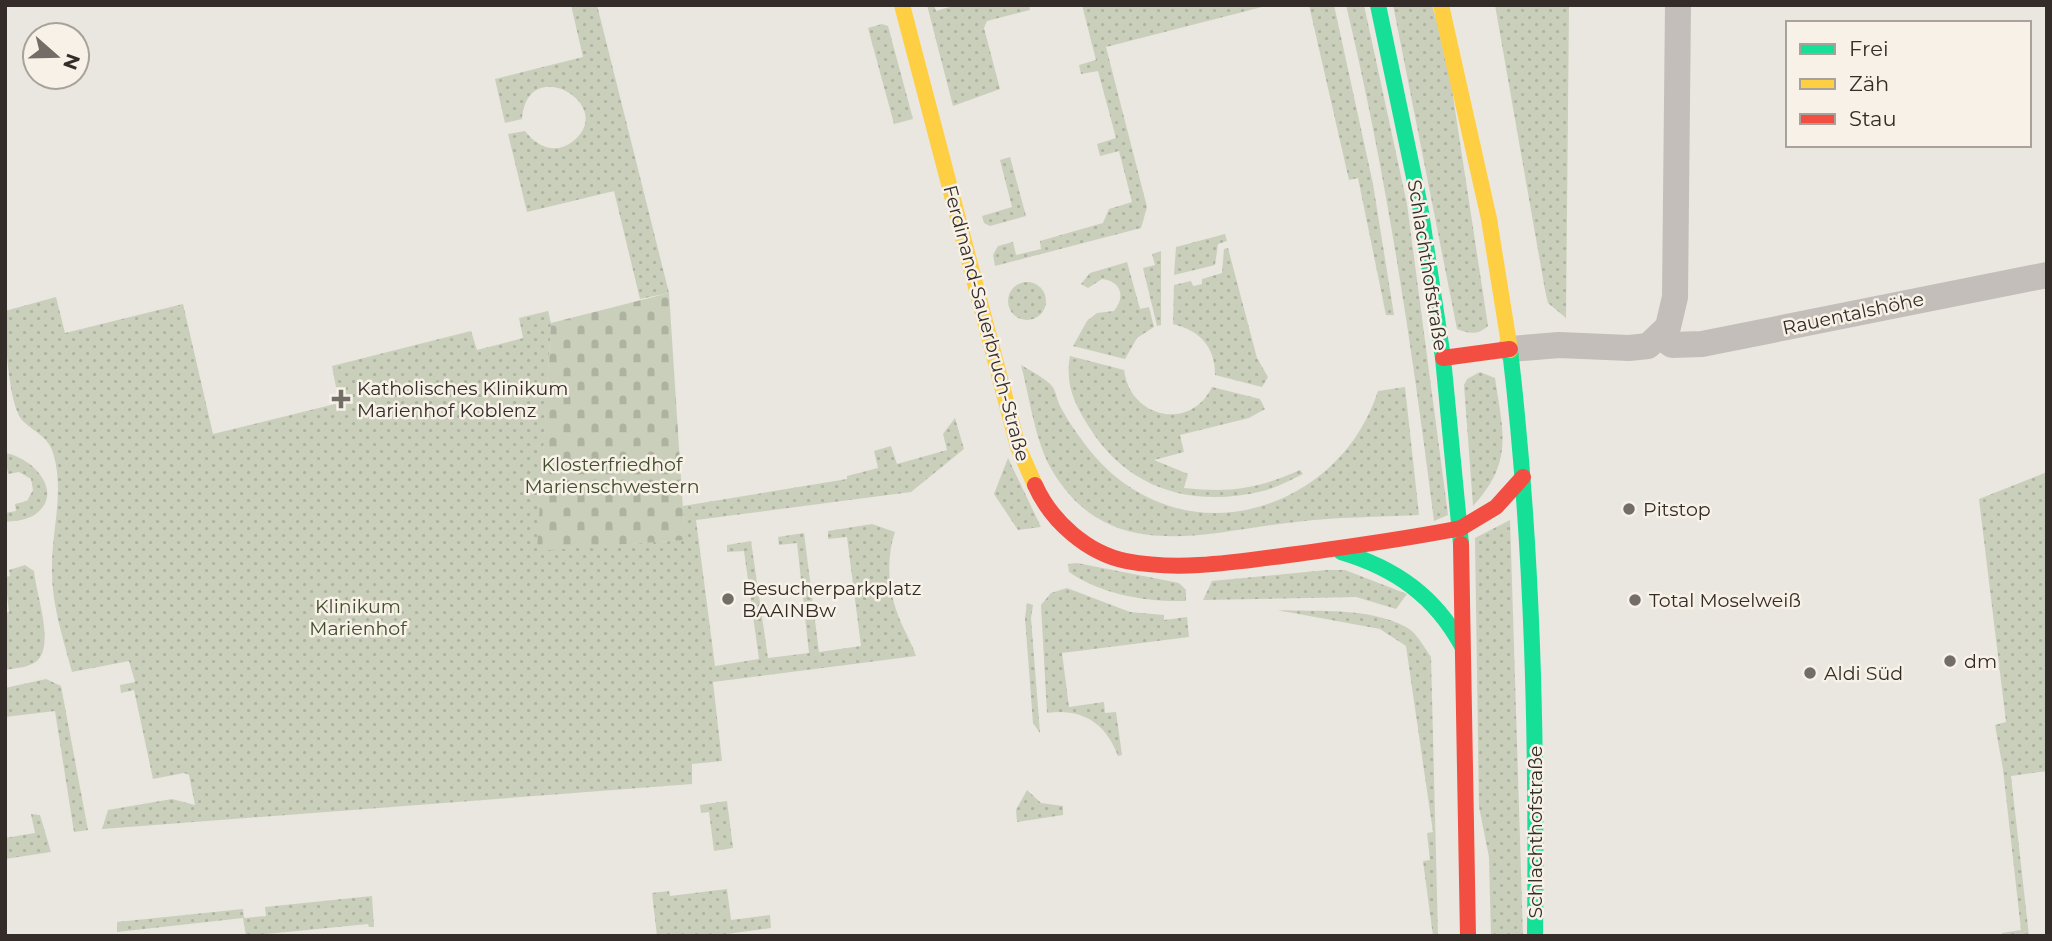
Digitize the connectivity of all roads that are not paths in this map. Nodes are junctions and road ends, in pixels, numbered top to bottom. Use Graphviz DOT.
graph roads {
  1 [pos="902,5"];
  2 [pos="1378,5"];
  3 [pos="1441,5"];
  4 [pos="1680,6"];
  5 [pos="2047,275"];
  6 [pos="1661,337"];
  7 [pos="1510,349"];
  8 [pos="1443,358"];
  9 [pos="1523,477"];
  10 [pos="1461,528"];
  11 [pos="1329,549"];
  12 [pos="1462,646"];
  13 [pos="1468,936"];
  14 [pos="1535,936"];
  1 -- 11 [label="main road, Ferdinand-Sauerbruch-Straße"];
  2 -- 8 [label="main road, Schlachthofstraße"];
  3 -- 7 [label="main road, Schlachthofstraße"];
  4 -- 6 [label="street"];
  5 -- 6 [label="street, Rauentalshöhe"];
  6 -- 7 [label="street"];
  7 -- 8 [label="main road"];
  7 -- 9 [label="main road, Schlachthofstraße"];
  8 -- 10 [label="main road, Schlachthofstraße"];
  9 -- 10 [label="main road"];
  9 -- 14 [label="main road, Schlachthofstraße"];
  10 -- 11 [label="main road, Ferdinand-Sauerbruch-Straße"];
  10 -- 12 [label="main road, Schlachthofstraße"];
  11 -- 12 [label="main road, Ferdinand-Sauerbruch-Straße"];
  12 -- 13 [label="main road, Schlachthofstraße"];
}
